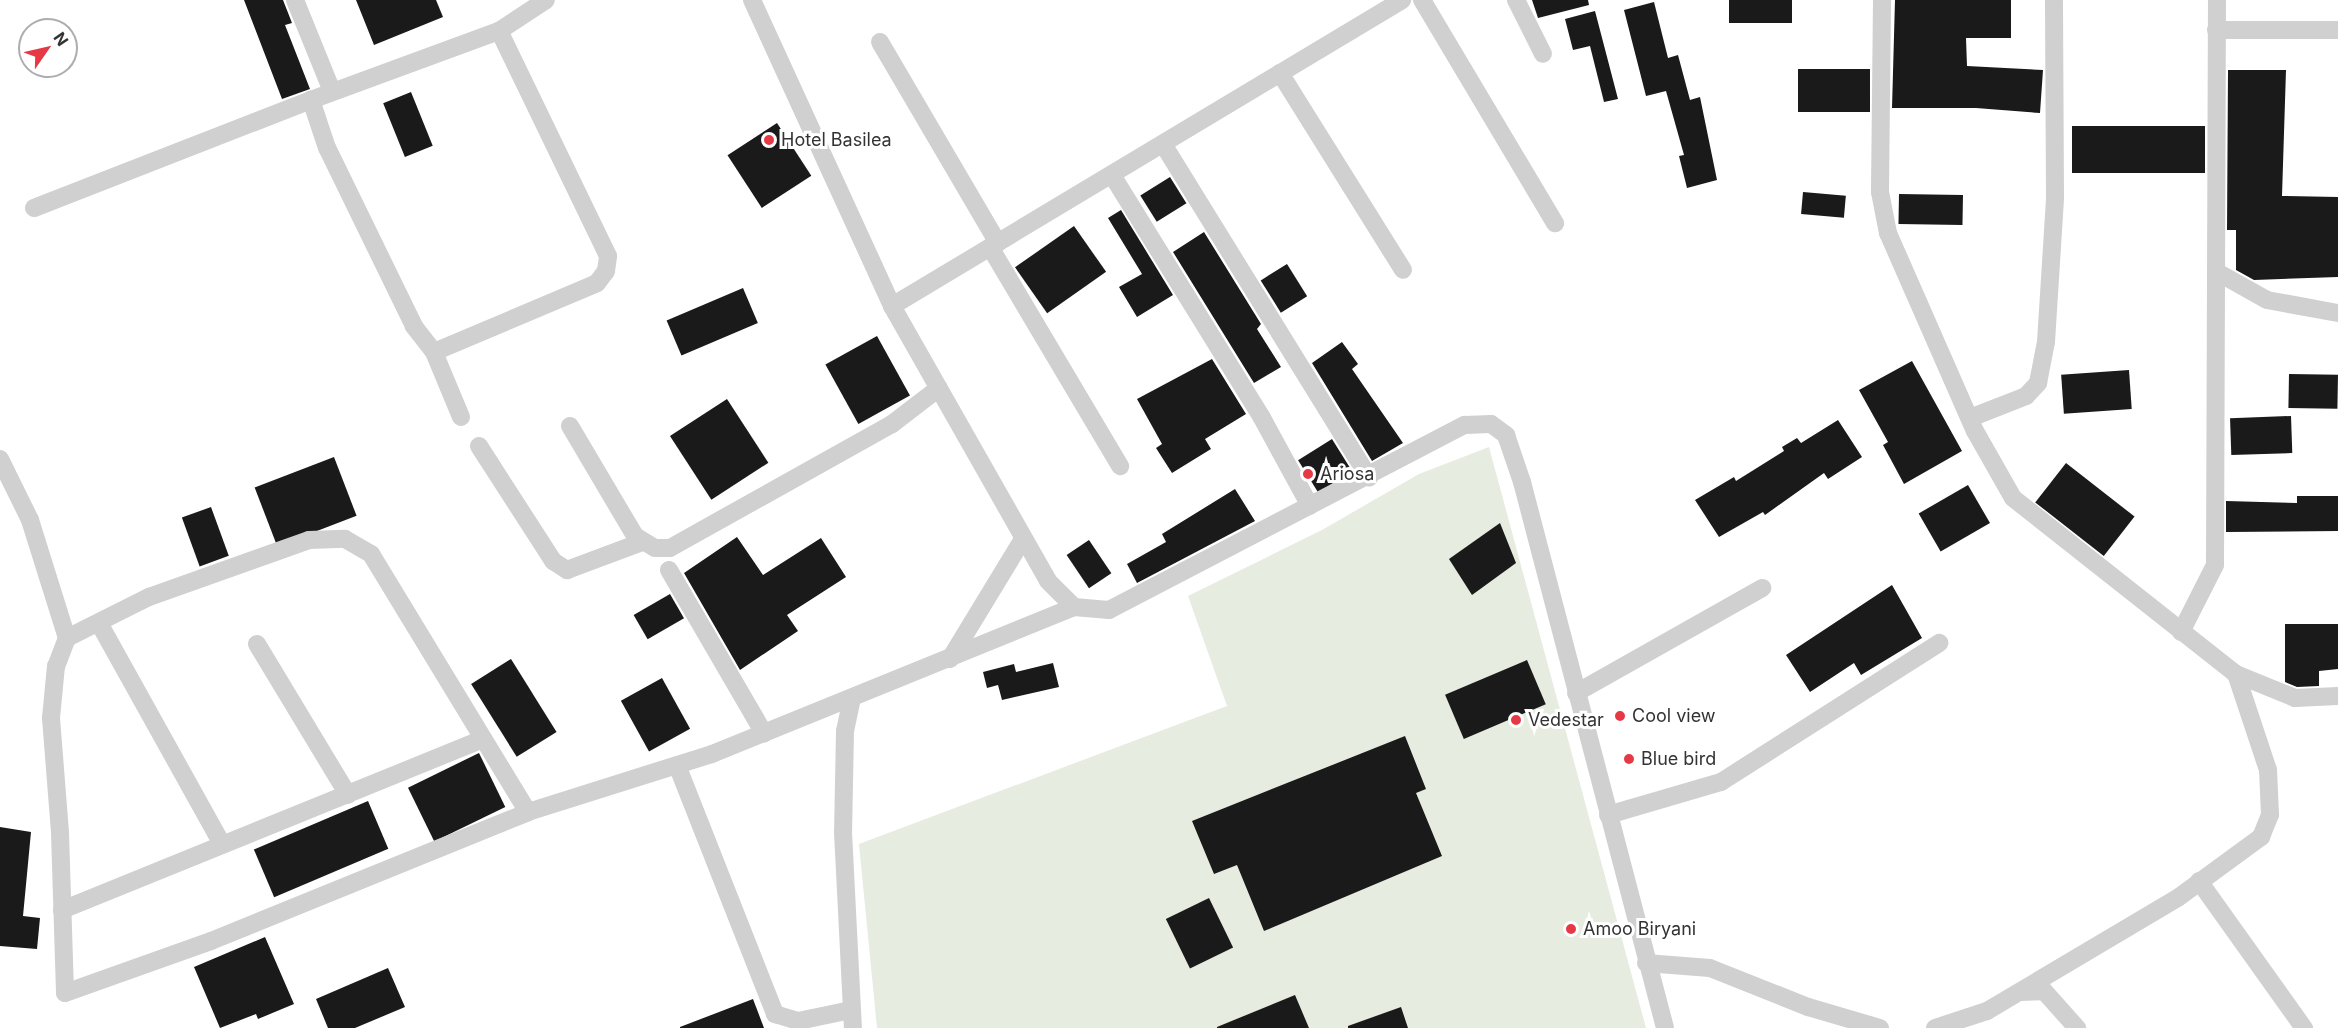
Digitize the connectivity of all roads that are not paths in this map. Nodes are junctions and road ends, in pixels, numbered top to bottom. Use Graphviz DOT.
graph roads {
  1 [pos="295,0"];
  2 [pos="546,0"];
  3 [pos="752,0"];
  4 [pos="1402,0"];
  5 [pos="1422,0"];
  6 [pos="1516,0"];
  7 [pos="1882,0"];
  8 [pos="2054,0"];
  9 [pos="2217,0"];
  10 [pos="2216,30"];
  11 [pos="2338,30"];
  12 [pos="499,31"];
  13 [pos="880,42"];
  14 [pos="1542,54"];
  15 [pos="1280,73"];
  16 [pos="332,91"];
  17 [pos="311,100"];
  18 [pos="1163,144"];
  19 [pos="1112,175"];
  20 [pos="34,208"];
  21 [pos="1555,223"];
  22 [pos="994,245"];
  23 [pos="1403,270"];
  24 [pos="2217,272"];
  25 [pos="892,306"];
  26 [pos="2338,313"];
  27 [pos="434,352"];
  28 [pos="939,388"];
  29 [pos="460,417"];
  30 [pos="1970,418"];
  31 [pos="570,426"];
  32 [pos="478,446"];
  33 [pos="0,459"];
  34 [pos="1120,466"];
  35 [pos="1369,477"];
  36 [pos="1310,506"];
  37 [pos="1023,540"];
  38 [pos="642,542"];
  39 [pos="669,570"];
  40 [pos="1762,588"];
  41 [pos="1074,607"];
  42 [pos="99,623"];
  43 [pos="2181,632"];
  44 [pos="67,638"];
  45 [pos="1939,643"];
  46 [pos="257,644"];
  47 [pos="950,659"];
  48 [pos="2236,674"];
  49 [pos="1576,693"];
  50 [pos="2338,696"];
  51 [pos="852,698"];
  52 [pos="764,733"];
  53 [pos="483,739"];
  54 [pos="677,765"];
  55 [pos="348,795"];
  56 [pos="528,812"];
  57 [pos="1608,815"];
  58 [pos="221,842"];
  59 [pos="2199,882"];
  60 [pos="62,910"];
  61 [pos="1646,963"];
  62 [pos="2018,993"];
  63 [pos="852,1019"];
  64 [pos="1665,1028"];
  65 [pos="1880,1028"];
  66 [pos="1935,1028"];
  67 [pos="2077,1028"];
  68 [pos="2304,1028"];
  1 -- 16 [label="street"];
  2 -- 12 [label="street"];
  3 -- 25 [label="street"];
  4 -- 15 [label="street"];
  5 -- 21 [label="street"];
  6 -- 14 [label="street"];
  7 -- 30 [label="street"];
  8 -- 30 [label="street"];
  9 -- 10 [label="street"];
  10 -- 11 [label="street"];
  10 -- 24 [label="street"];
  12 -- 16 [label="street"];
  12 -- 27 [label="street"];
  13 -- 22 [label="street"];
  15 -- 18 [label="street"];
  15 -- 23 [label="street"];
  16 -- 17 [label="street"];
  17 -- 20 [label="street"];
  17 -- 27 [label="street"];
  18 -- 19 [label="street"];
  18 -- 35 [label="street"];
  19 -- 22 [label="street"];
  19 -- 36 [label="street"];
  22 -- 25 [label="street"];
  22 -- 34 [label="street"];
  24 -- 26 [label="street"];
  24 -- 43 [label="street"];
  25 -- 28 [label="street"];
  27 -- 29 [label="street"];
  28 -- 37 [label="street"];
  28 -- 38 [label="street"];
  30 -- 43 [label="street"];
  31 -- 38 [label="street"];
  32 -- 38 [label="street"];
  33 -- 44 [label="street"];
  35 -- 36 [label="street"];
  35 -- 49 [label="street"];
  36 -- 41 [label="street"];
  37 -- 41 [label="street"];
  37 -- 47 [label="street"];
  39 -- 52 [label="street"];
  40 -- 49 [label="street"];
  41 -- 47 [label="street"];
  42 -- 44 [label="street"];
  42 -- 53 [label="street"];
  42 -- 58 [label="street"];
  43 -- 48 [label="street"];
  44 -- 60 [label="street"];
  45 -- 57 [label="street"];
  46 -- 55 [label="street"];
  47 -- 51 [label="street"];
  48 -- 50 [label="street"];
  48 -- 59 [label="street"];
  49 -- 57 [label="street"];
  51 -- 52 [label="street"];
  51 -- 63 [label="street"];
  52 -- 54 [label="street"];
  53 -- 55 [label="street"];
  53 -- 56 [label="street"];
  54 -- 56 [label="street"];
  54 -- 63 [label="street"];
  55 -- 58 [label="street"];
  56 -- 60 [label="street"];
  57 -- 61 [label="street"];
  58 -- 60 [label="street"];
  59 -- 62 [label="street"];
  59 -- 68 [label="street"];
  61 -- 64 [label="street"];
  61 -- 65 [label="street"];
  62 -- 66 [label="street"];
  62 -- 67 [label="street"];
}
